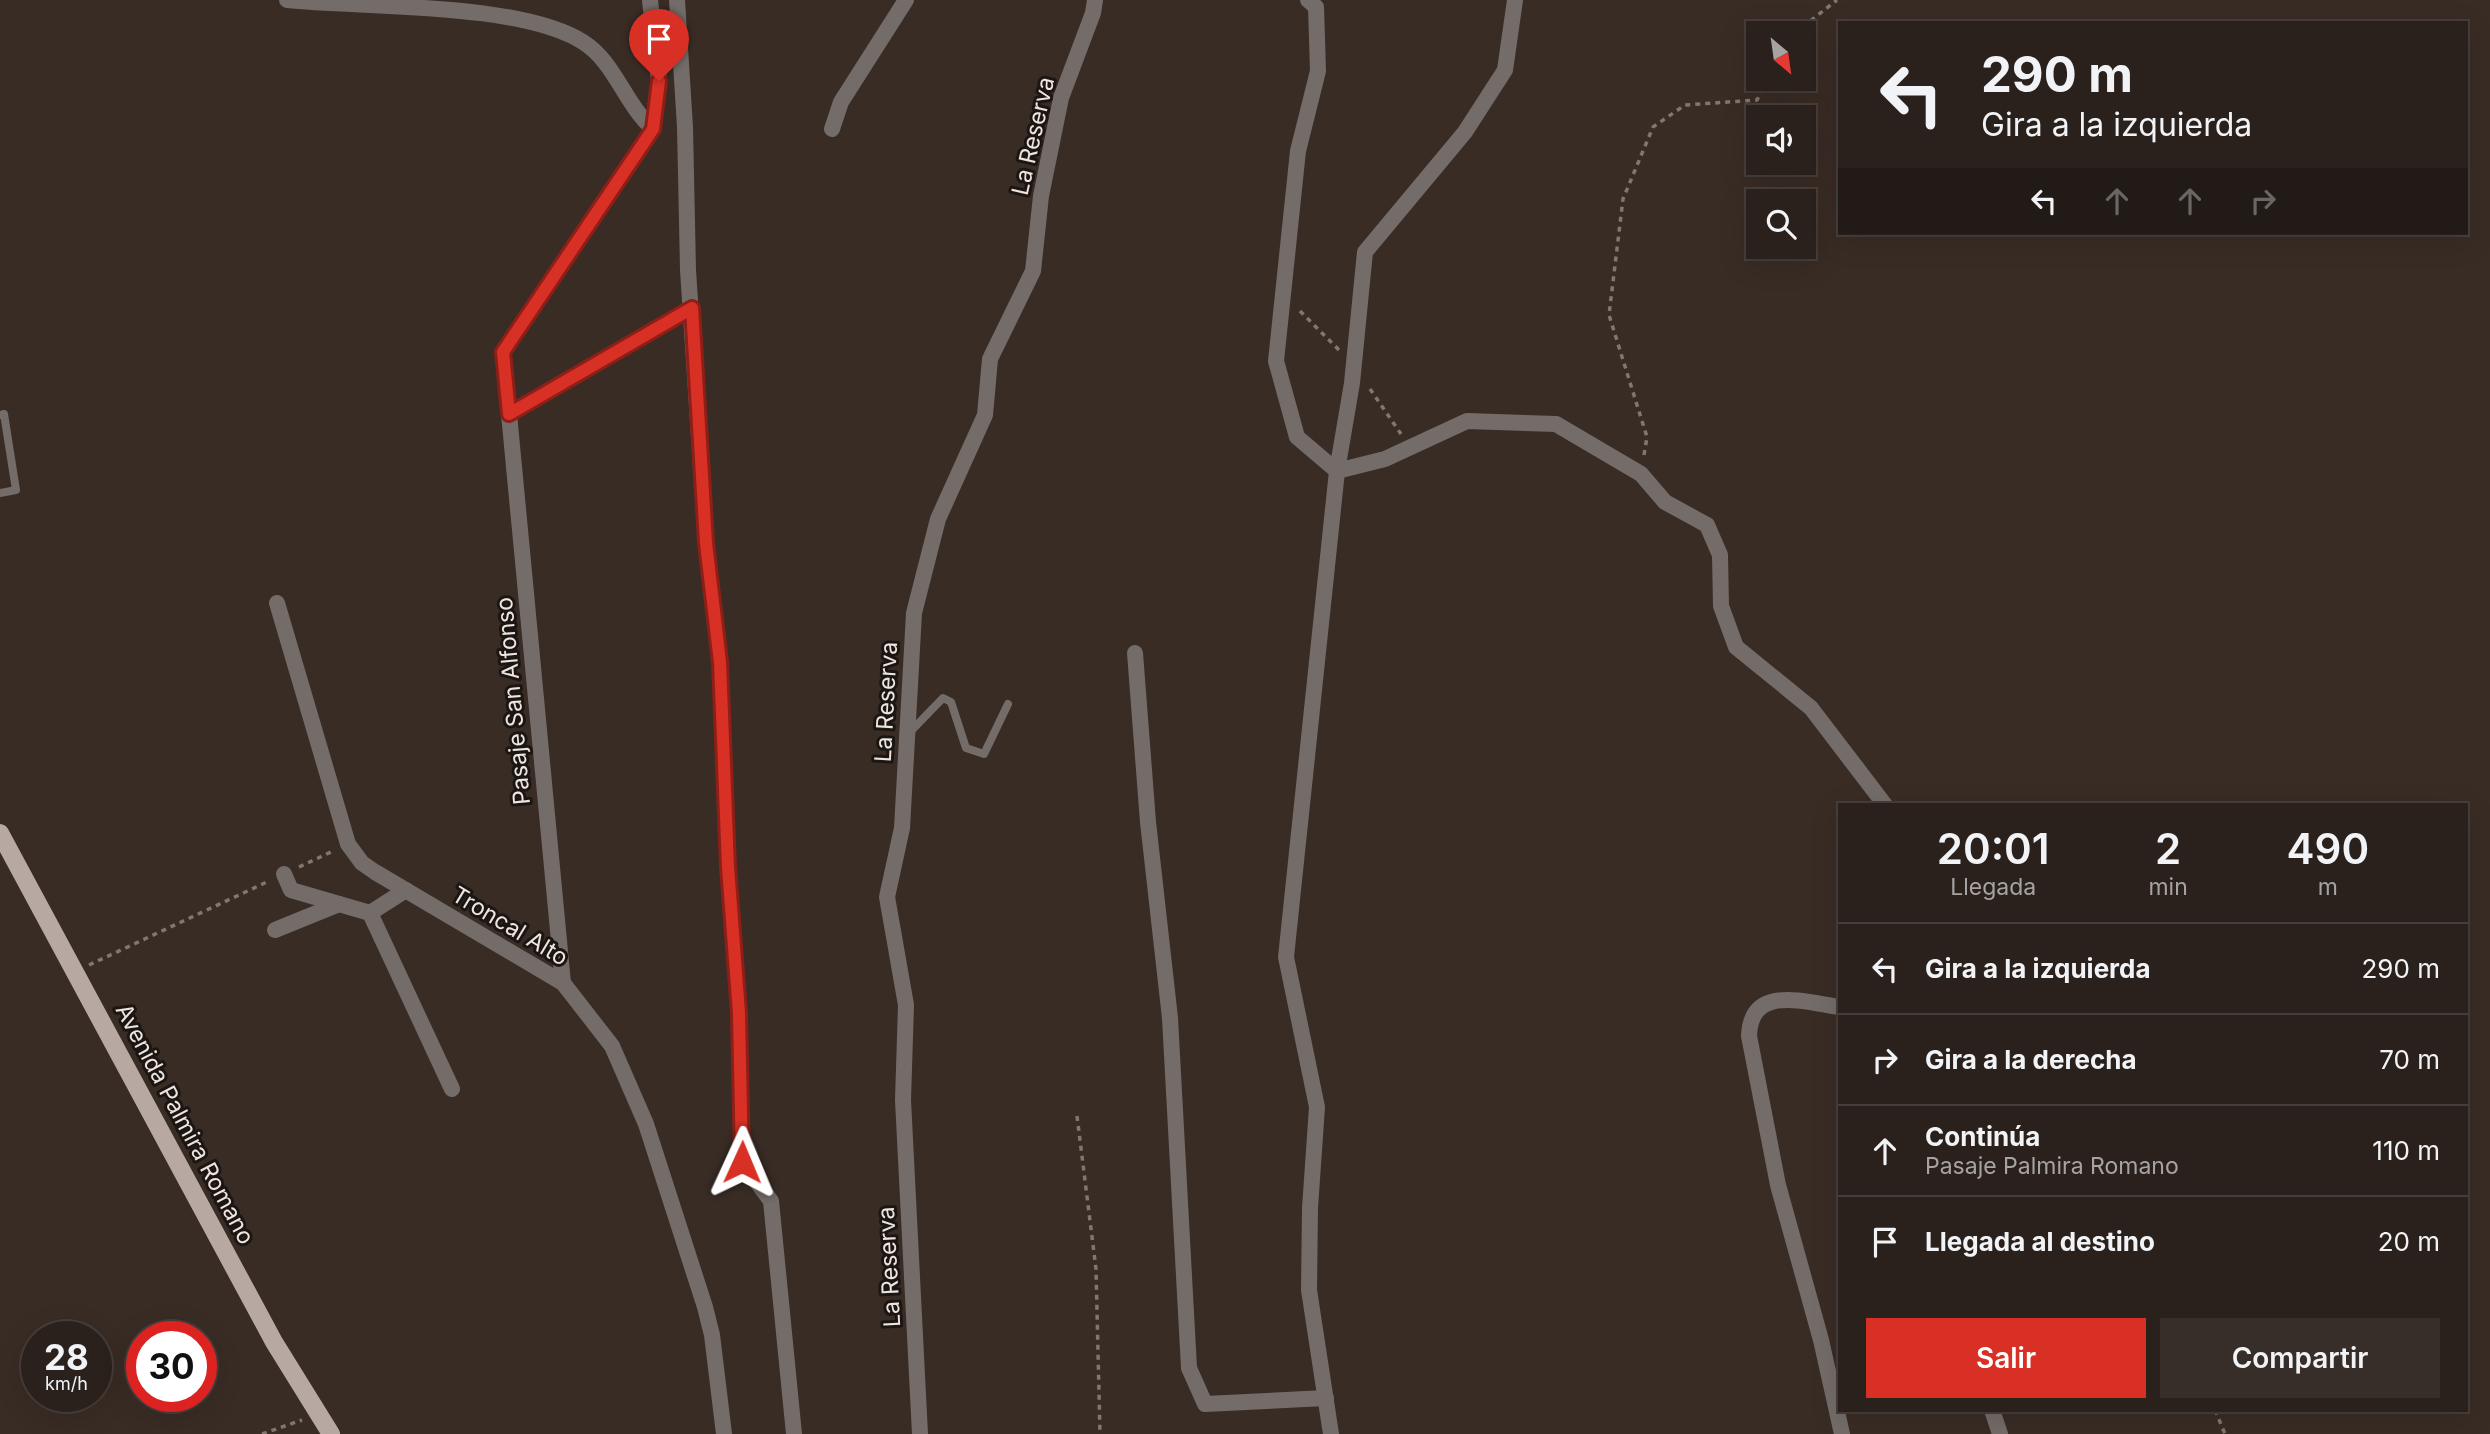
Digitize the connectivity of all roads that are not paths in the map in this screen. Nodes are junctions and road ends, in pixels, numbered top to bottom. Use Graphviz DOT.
graph roads {
  1 [pos="287,0"];
  2 [pos="650,0"];
  3 [pos="677,0"];
  4 [pos="906,0"];
  5 [pos="1095,0"];
  6 [pos="1515,0"];
  7 [pos="1313,2"];
  8 [pos="653,129"];
  9 [pos="832,129"];
  10 [pos="692,308"];
  11 [pos="509,414"];
  12 [pos="0,415"];
  13 [pos="1337,471"];
  14 [pos="0,493"];
  15 [pos="277,603"];
  16 [pos="1135,653"];
  17 [pos="1008,704"];
  18 [pos="907,735"];
  19 [pos="1883,803"];
  20 [pos="0,833"];
  21 [pos="284,874"];
  22 [pos="406,890"];
  23 [pos="339,904"];
  24 [pos="370,913"];
  25 [pos="275,930"];
  26 [pos="563,983"];
  27 [pos="1838,1007"];
  28 [pos="452,1089"];
  29 [pos="1326,1398"];
  30 [pos="1993,1412"];
  31 [pos="331,1434"];
  32 [pos="724,1434"];
  33 [pos="794,1434"];
  34 [pos="920,1434"];
  35 [pos="1331,1434"];
  36 [pos="1842,1434"];
  37 [pos="2000,1434"];
  1 -- 8 [label="street"];
  2 -- 8 [label="street"];
  3 -- 10 [label="street"];
  4 -- 9 [label="street"];
  5 -- 18 [label="street, La Reserva"];
  6 -- 13 [label="street"];
  7 -- 13 [label="street"];
  8 -- 11 [label="lane"];
  10 -- 11 [label="lane"];
  10 -- 33 [label="street"];
  11 -- 26 [label="street, Pasaje San Alfonso"];
  12 -- 14 [label="lane"];
  13 -- 19 [label="street"];
  13 -- 29 [label="street"];
  15 -- 22 [label="street, Troncal Alto"];
  16 -- 29 [label="street"];
  17 -- 18 [label="lane"];
  18 -- 34 [label="street, La Reserva"];
  20 -- 31 [label="main road, Avenida Palmira Romano"];
  21 -- 23 [label="street"];
  22 -- 24 [label="street"];
  22 -- 26 [label="street, Troncal Alto"];
  23 -- 24 [label="street"];
  23 -- 25 [label="street"];
  24 -- 28 [label="street"];
  26 -- 32 [label="street, Troncal Alto"];
  27 -- 36 [label="street"];
  29 -- 35 [label="street"];
  30 -- 37 [label="street"];
}
